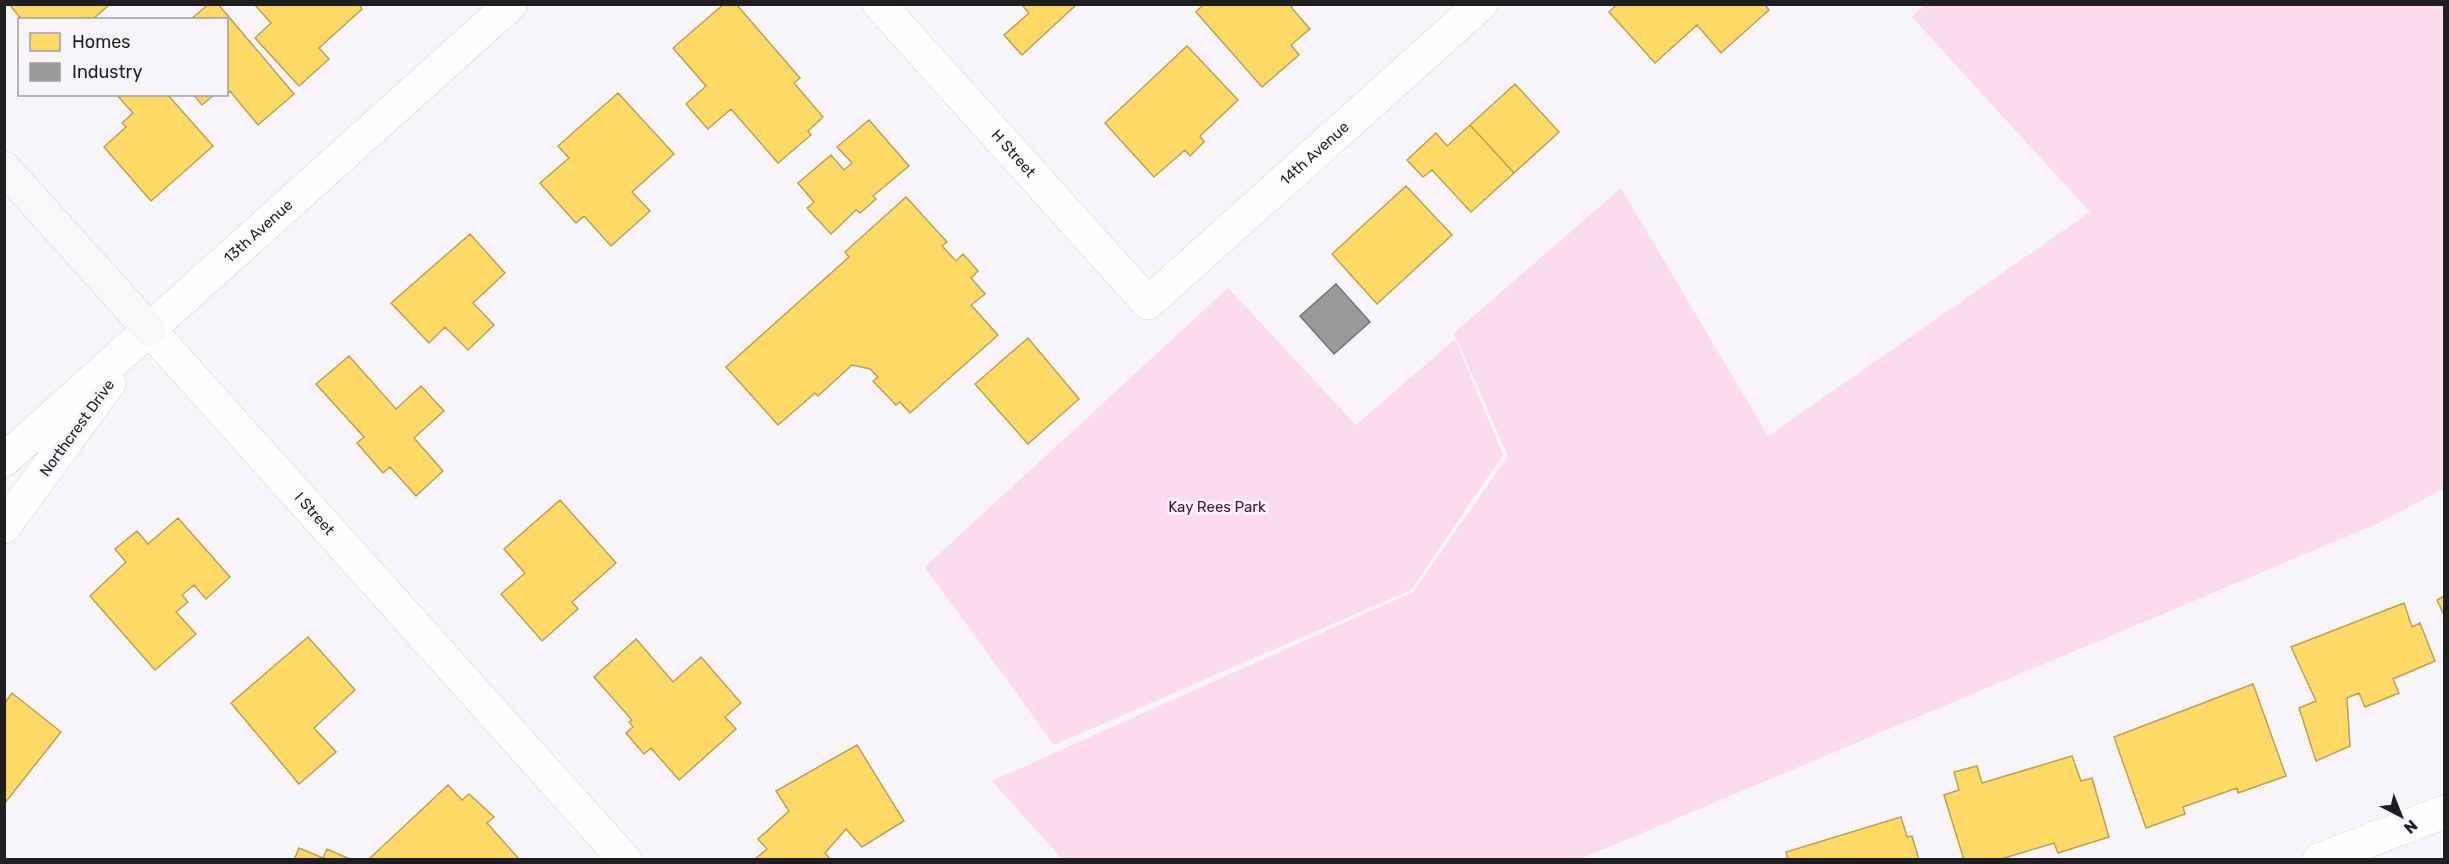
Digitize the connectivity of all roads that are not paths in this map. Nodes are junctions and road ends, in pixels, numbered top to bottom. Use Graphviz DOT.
graph roads {
  1 [pos="511,4"];
  2 [pos="879,4"];
  3 [pos="1481,4"];
  4 [pos="4,168"];
  5 [pos="1148,303"];
  6 [pos="149,329"];
  7 [pos="4,460"];
  8 [pos="4,527"];
  9 [pos="2445,812"];
  10 [pos="625,860"];
  11 [pos="2319,860"];
  1 -- 6 [label="street, 13th Avenue"];
  2 -- 5 [label="street, H Street"];
  3 -- 5 [label="street, 14th Avenue"];
  4 -- 6 [label="street, I Street"];
  6 -- 7 [label="street, 13th Avenue"];
  6 -- 8 [label="street, Northcrest Drive"];
  6 -- 10 [label="street, I Street"];
  9 -- 11 [label="street"];
}
